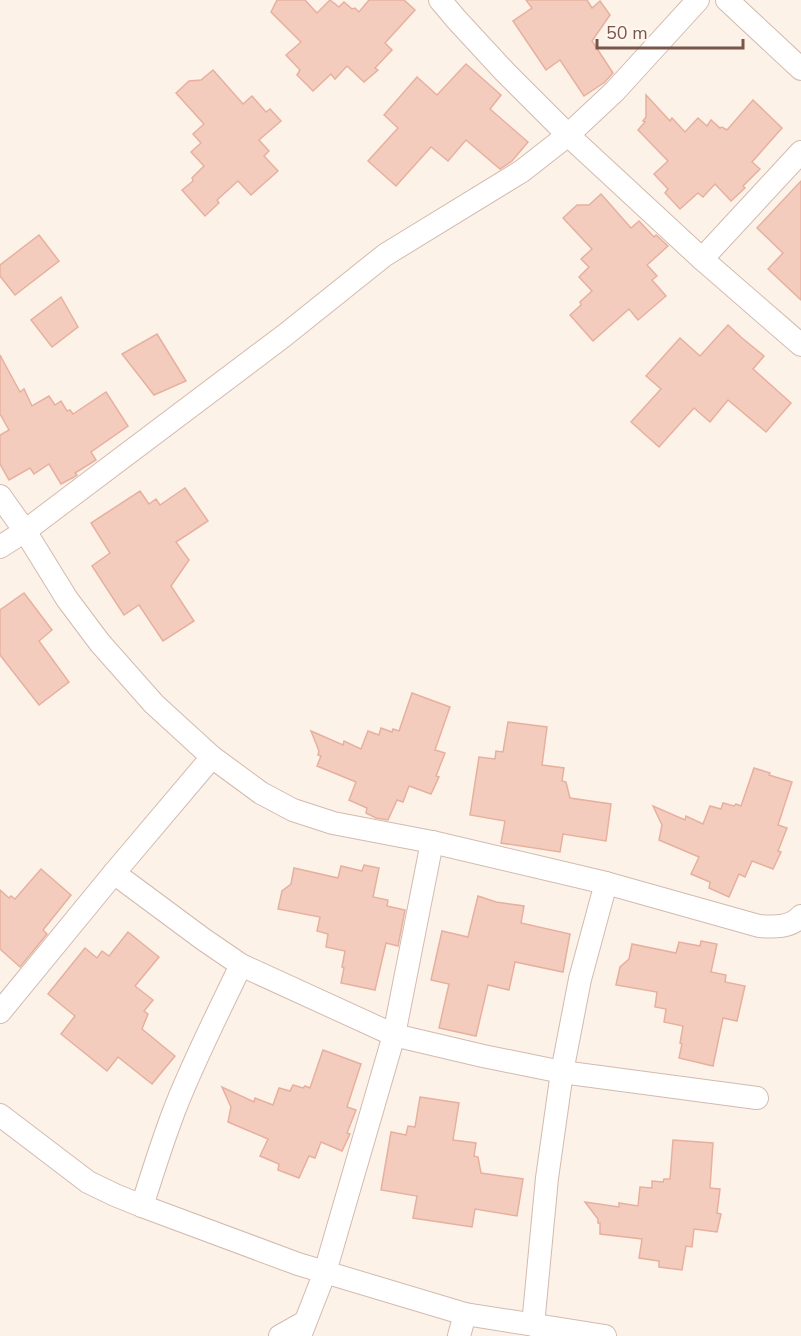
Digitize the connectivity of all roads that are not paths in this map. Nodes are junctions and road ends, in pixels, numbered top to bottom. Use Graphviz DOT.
graph roads {
  1 [pos="440,0"];
  2 [pos="698,0"];
  3 [pos="727,0"];
  4 [pos="801,69"];
  5 [pos="568,135"];
  6 [pos="801,152"];
  7 [pos="702,259"];
  8 [pos="801,345"];
  9 [pos="0,496"];
  10 [pos="25,531"];
  11 [pos="0,548"];
  12 [pos="212,757"];
  13 [pos="432,842"];
  14 [pos="114,873"];
  15 [pos="606,883"];
  16 [pos="801,916"];
  17 [pos="241,965"];
  18 [pos="0,1012"];
  19 [pos="394,1035"];
  20 [pos="562,1072"];
  21 [pos="757,1098"];
  22 [pos="0,1115"];
  23 [pos="142,1206"];
  24 [pos="325,1272"];
  25 [pos="465,1314"];
  26 [pos="533,1325"];
  27 [pos="303,1329"];
  28 [pos="280,1336"];
  29 [pos="459,1336"];
  30 [pos="605,1336"];
  1 -- 5 [label="street"];
  2 -- 5 [label="street"];
  3 -- 4 [label="street"];
  5 -- 7 [label="street"];
  5 -- 10 [label="street"];
  6 -- 7 [label="street"];
  7 -- 8 [label="street"];
  9 -- 10 [label="street"];
  10 -- 11 [label="street"];
  10 -- 12 [label="street"];
  12 -- 13 [label="street"];
  12 -- 14 [label="street"];
  13 -- 15 [label="street"];
  13 -- 19 [label="street"];
  14 -- 17 [label="street"];
  14 -- 18 [label="street"];
  15 -- 16 [label="street"];
  15 -- 20 [label="street"];
  17 -- 19 [label="street"];
  17 -- 23 [label="street"];
  19 -- 20 [label="street"];
  19 -- 24 [label="street"];
  20 -- 21 [label="street"];
  20 -- 26 [label="street"];
  22 -- 23 [label="street"];
  23 -- 24 [label="street"];
  24 -- 25 [label="street"];
  24 -- 27 [label="street"];
  25 -- 26 [label="street"];
  25 -- 29 [label="street"];
  26 -- 30 [label="street"];
  27 -- 28 [label="street"];
}
